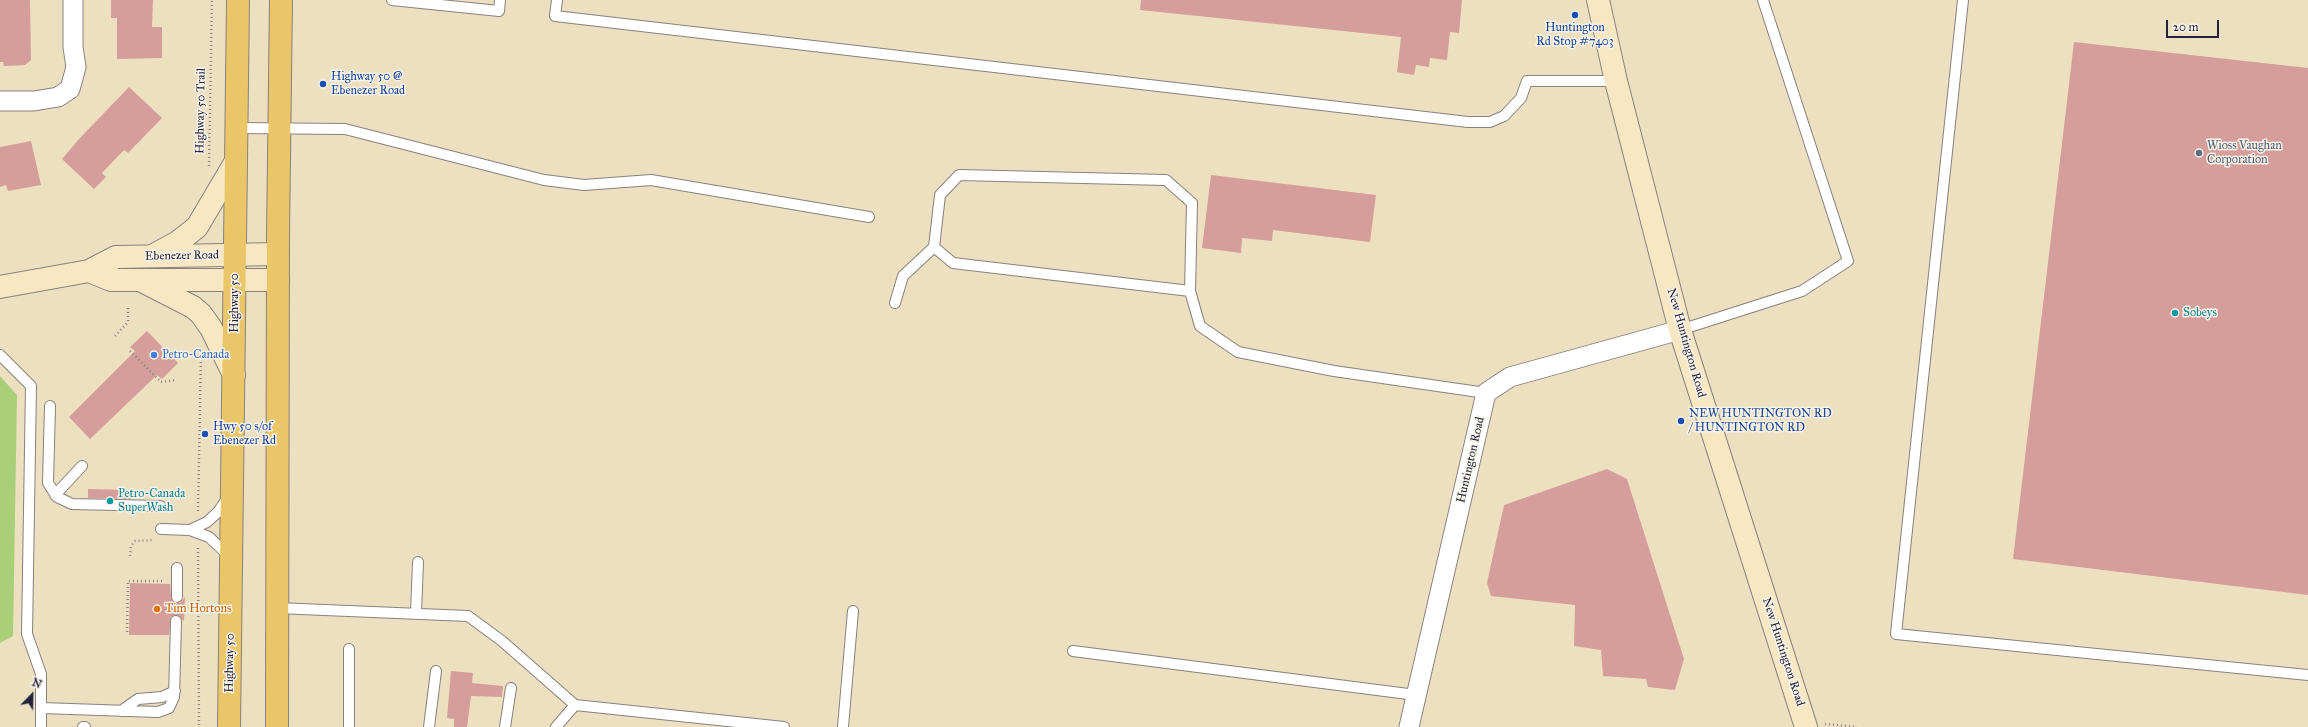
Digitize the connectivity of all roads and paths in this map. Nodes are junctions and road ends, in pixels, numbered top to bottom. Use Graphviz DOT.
graph roads {
  1 [pos="73,0"];
  2 [pos="212,0"];
  3 [pos="238,0"];
  4 [pos="281,0"];
  5 [pos="392,0"];
  6 [pos="500,0"];
  7 [pos="557,0"];
  8 [pos="1598,0"];
  9 [pos="1763,0"];
  10 [pos="1963,0"];
  11 [pos="1616,81"];
  12 [pos="0,101"];
  13 [pos="236,128"];
  14 [pos="279,128"];
  15 [pos="236,161"];
  16 [pos="209,169"];
  17 [pos="869,217"];
  18 [pos="934,247"];
  19 [pos="235,254"];
  20 [pos="278,254"];
  21 [pos="150,257"];
  22 [pos="89,271"];
  23 [pos="140,280"];
  24 [pos="235,280"];
  25 [pos="278,280"];
  26 [pos="0,287"];
  27 [pos="1190,291"];
  28 [pos="895,303"];
  29 [pos="128,305"];
  30 [pos="1680,330"];
  31 [pos="115,336"];
  32 [pos="130,350"];
  33 [pos="0,355"];
  34 [pos="234,375"];
  35 [pos="176,380"];
  36 [pos="1486,392"];
  37 [pos="50,406"];
  38 [pos="82,466"];
  39 [pos="232,486"];
  40 [pos="55,495"];
  41 [pos="160,506"];
  42 [pos="161,529"];
  43 [pos="190,530"];
  44 [pos="232,559"];
  45 [pos="418,562"];
  46 [pos="177,568"];
  47 [pos="170,581"];
  48 [pos="178,597"];
  49 [pos="278,608"];
  50 [pos="853,611"];
  51 [pos="416,613"];
  52 [pos="176,621"];
  53 [pos="127,632"];
  54 [pos="349,649"];
  55 [pos="1073,651"];
  56 [pos="436,671"];
  57 [pos="2308,675"];
  58 [pos="511,688"];
  59 [pos="175,691"];
  60 [pos="1416,695"];
  61 [pos="575,705"];
  62 [pos="42,708"];
  63 [pos="121,711"];
  64 [pos="1805,724"];
  65 [pos="41,727"];
  66 [pos="229,727"];
  67 [pos="277,727"];
  68 [pos="349,727"];
  69 [pos="429,727"];
  70 [pos="505,727"];
  71 [pos="556,727"];
  72 [pos="784,727"];
  73 [pos="843,727"];
  74 [pos="1409,727"];
  75 [pos="1857,727"];
  1 -- 12 [label="street"];
  2 -- 16 [label="path, Highway 50 Trail"];
  3 -- 13 [label="main road, Highway 50"];
  4 -- 14 [label="main road"];
  5 -- 6 [label="lane"];
  7 -- 11 [label="lane"];
  8 -- 11 [label="main road, New Huntington Road"];
  9 -- 30 [label="lane"];
  10 -- 57 [label="lane"];
  11 -- 30 [label="main road, New Huntington Road"];
  13 -- 14 [label="lane"];
  13 -- 15 [label="main road, Highway 50"];
  14 -- 17 [label="lane"];
  14 -- 20 [label="main road"];
  15 -- 19 [label="main road, Highway 50"];
  15 -- 21 [label="main road"];
  18 -- 27 [label="lane"];
  18 -- 27 [label="lane"];
  18 -- 28 [label="lane"];
  19 -- 20 [label="main road, Ebenezer Road"];
  19 -- 21 [label="main road, Ebenezer Road"];
  19 -- 24 [label="main road, Highway 50"];
  20 -- 25 [label="main road"];
  21 -- 22 [label="main road, Ebenezer Road"];
  22 -- 23 [label="main road, Ebenezer Road"];
  22 -- 26 [label="main road, Ebenezer Road"];
  23 -- 24 [label="main road, Ebenezer Road"];
  23 -- 34 [label="main road"];
  24 -- 25 [label="main road, Ebenezer Road"];
  24 -- 34 [label="main road, Highway 50"];
  25 -- 49 [label="main road"];
  27 -- 36 [label="lane"];
  29 -- 31 [label="path"];
  30 -- 36 [label="street"];
  30 -- 64 [label="main road, New Huntington Road"];
  32 -- 35 [label="path"];
  33 -- 62 [label="lane"];
  34 -- 39 [label="main road, Highway 50"];
  36 -- 60 [label="street, Huntington Road"];
  37 -- 40 [label="lane"];
  38 -- 40 [label="lane"];
  39 -- 43 [label="lane"];
  39 -- 44 [label="main road, Highway 50"];
  40 -- 41 [label="lane"];
  42 -- 43 [label="lane"];
  43 -- 44 [label="lane"];
  44 -- 66 [label="main road, Highway 50"];
  45 -- 51 [label="lane"];
  46 -- 48 [label="lane"];
  47 -- 53 [label="path"];
  49 -- 51 [label="lane"];
  49 -- 67 [label="main road"];
  50 -- 73 [label="lane"];
  51 -- 61 [label="lane"];
  52 -- 59 [label="lane"];
  54 -- 68 [label="lane"];
  55 -- 60 [label="lane"];
  56 -- 69 [label="lane"];
  58 -- 70 [label="lane"];
  59 -- 63 [label="lane"];
  59 -- 63 [label="lane"];
  60 -- 74 [label="street, Huntington Road"];
  61 -- 71 [label="lane"];
  61 -- 72 [label="lane"];
  62 -- 63 [label="lane"];
  62 -- 65 [label="lane"];
  64 -- 75 [label="path"];
}
